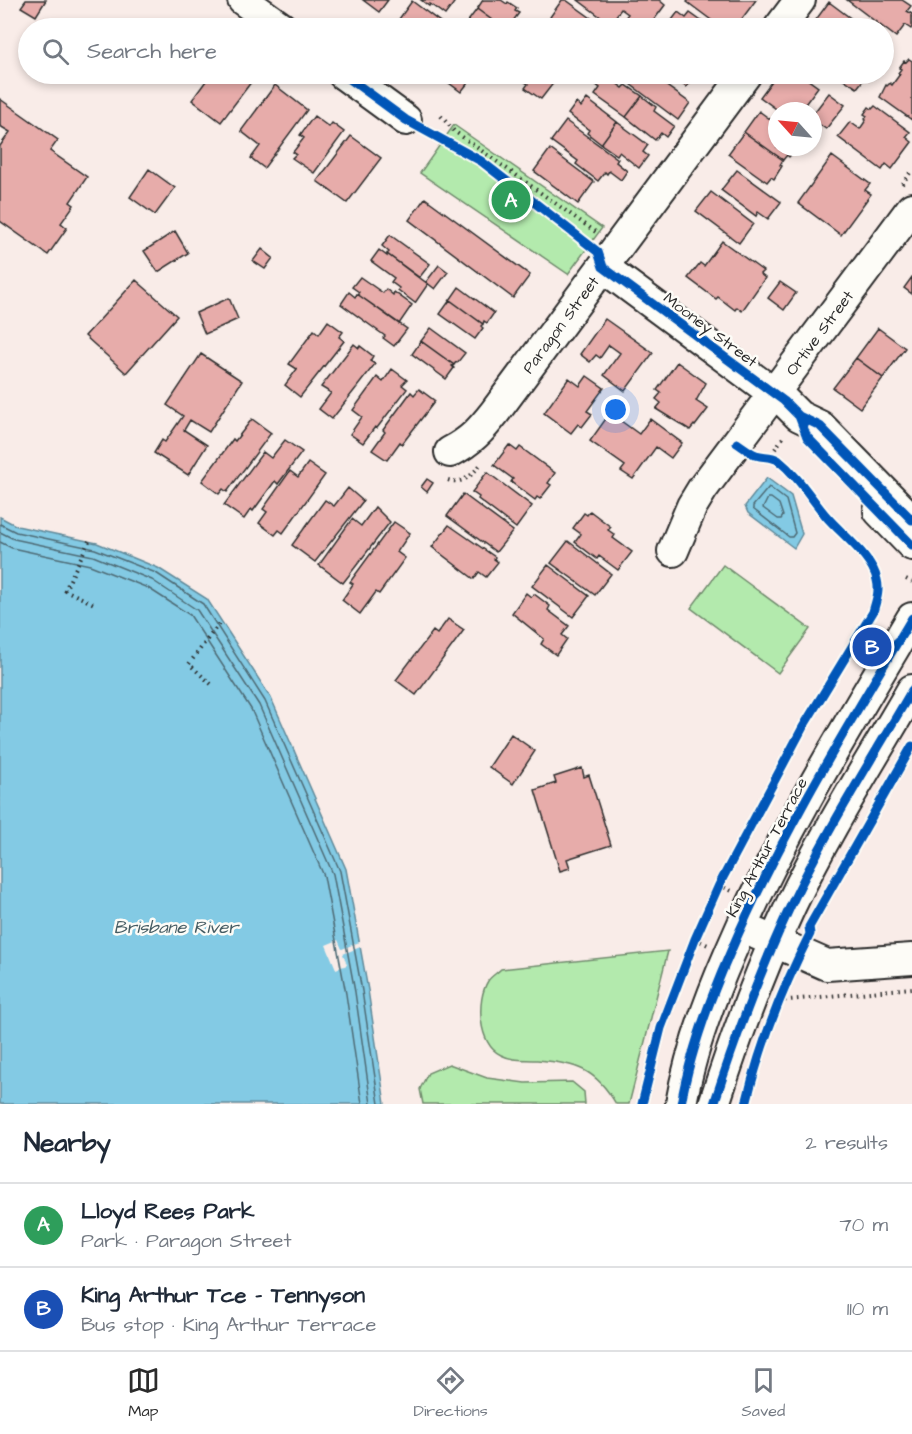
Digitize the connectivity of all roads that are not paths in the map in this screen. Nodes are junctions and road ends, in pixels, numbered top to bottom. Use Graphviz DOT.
graph roads {
  1 [pos="243,0"];
  2 [pos="800,0"];
  3 [pos="268,18"];
  4 [pos="786,18"];
  5 [pos="357,84"];
  6 [pos="739,84"];
  7 [pos="406,120"];
  8 [pos="912,208"];
  9 [pos="603,267"];
  10 [pos="773,394"];
  11 [pos="792,426"];
  12 [pos="450,452"];
  13 [pos="912,520"];
  14 [pos="912,545"];
  15 [pos="673,551"];
  16 [pos="912,618"];
  17 [pos="912,690"];
  18 [pos="741,926"];
  19 [pos="775,942"];
  20 [pos="912,959"];
  21 [pos="681,1104"];
  22 [pos="714,1104"];
  1 -- 3 [label="street"];
  2 -- 4 [label="street"];
  5 -- 7 [label="street"];
  6 -- 9 [label="street, Paragon Street"];
  8 -- 10 [label="street, Ortive Street"];
  9 -- 10 [label="street, Mooney Street"];
  9 -- 12 [label="street, Paragon Street"];
  10 -- 11 [label="street, Mooney Street"];
  10 -- 15 [label="street, Ortive Street"];
  11 -- 13 [label="street, Mooney Street"];
  11 -- 14 [label="street, Mooney Street"];
  16 -- 18 [label="street, King Arthur Terrace"];
  17 -- 19 [label="street"];
  18 -- 19 [label="street"];
  18 -- 21 [label="street, King Arthur Terrace"];
  19 -- 20 [label="street"];
  19 -- 22 [label="street"];
}
